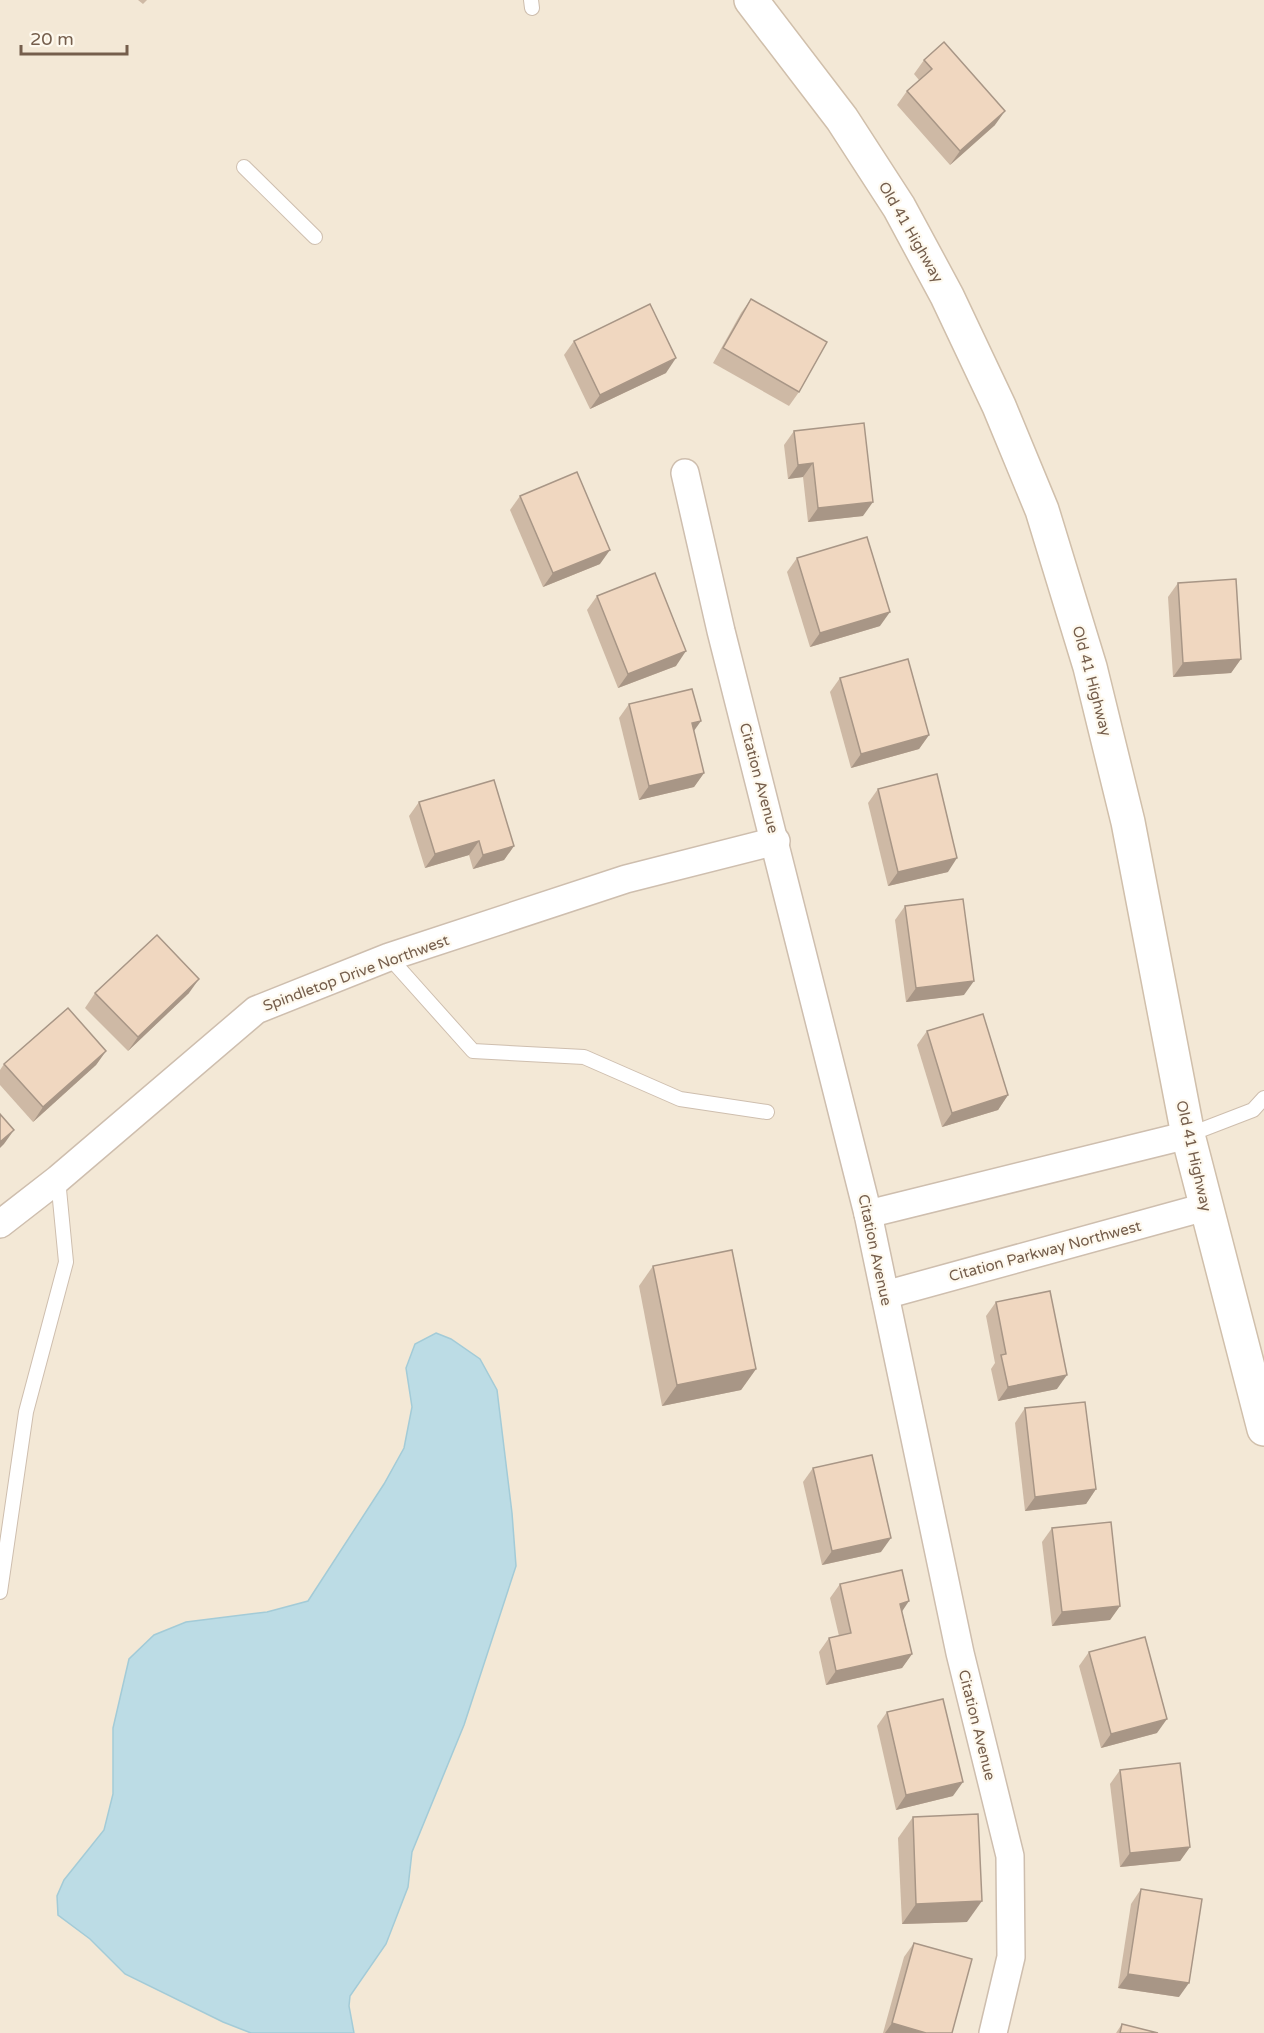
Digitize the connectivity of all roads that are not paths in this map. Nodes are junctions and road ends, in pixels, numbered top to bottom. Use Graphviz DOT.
graph roads {
  1 [pos="751,0"];
  2 [pos="244,167"];
  3 [pos="315,237"];
  4 [pos="685,473"];
  5 [pos="776,841"];
  6 [pos="389,957"];
  7 [pos="1264,1098"];
  8 [pos="767,1112"];
  9 [pos="1188,1135"];
  10 [pos="58,1179"];
  11 [pos="1205,1207"];
  12 [pos="868,1214"];
  13 [pos="0,1224"];
  14 [pos="885,1295"];
  15 [pos="1264,1429"];
  16 [pos="0,1592"];
  17 [pos="993,2033"];
  1 -- 9 [label="main road, Old 41 Highway"];
  2 -- 3 [label="lane"];
  4 -- 5 [label="street, Citation Avenue"];
  5 -- 6 [label="street, Spindletop Drive Northwest"];
  5 -- 12 [label="street, Citation Avenue"];
  6 -- 8 [label="lane"];
  6 -- 10 [label="street, Spindletop Drive Northwest"];
  7 -- 9 [label="lane"];
  9 -- 11 [label="main road, Old 41 Highway"];
  9 -- 12 [label="street"];
  10 -- 13 [label="street, Spindletop Drive Northwest"];
  10 -- 16 [label="lane"];
  11 -- 14 [label="street, Citation Parkway Northwest"];
  11 -- 15 [label="main road, Old 41 Highway"];
  12 -- 14 [label="street, Citation Avenue"];
  14 -- 17 [label="street, Citation Avenue"];
}
